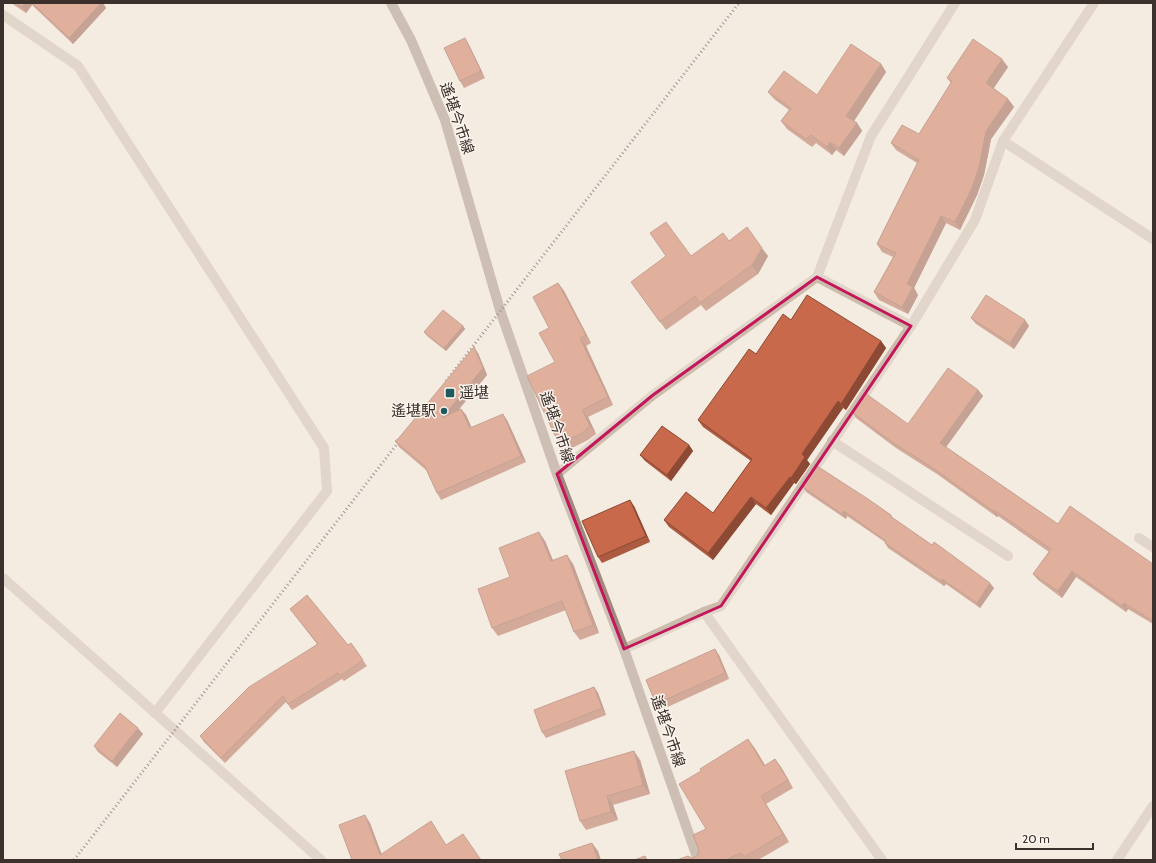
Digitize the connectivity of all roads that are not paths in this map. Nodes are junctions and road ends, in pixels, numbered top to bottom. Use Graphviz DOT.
graph roads {
  1 [pos="391,3"];
  2 [pos="955,3"];
  3 [pos="1094,3"];
  4 [pos="3,15"];
  5 [pos="1003,141"];
  6 [pos="1153,239"];
  7 [pos="817,277"];
  8 [pos="911,326"];
  9 [pos="832,441"];
  10 [pos="557,474"];
  11 [pos="1139,538"];
  12 [pos="1153,547"];
  13 [pos="1008,556"];
  14 [pos="3,578"];
  15 [pos="704,612"];
  16 [pos="624,650"];
  17 [pos="156,713"];
  18 [pos="1153,806"];
  19 [pos="321,860"];
  20 [pos="698,860"];
  21 [pos="882,860"];
  22 [pos="1117,860"];
  1 -- 10 [label="main road, 遙堪今市線"];
  2 -- 7 [label="street"];
  3 -- 5 [label="street"];
  4 -- 17 [label="street"];
  5 -- 6 [label="street"];
  5 -- 8 [label="street"];
  7 -- 8 [label="street"];
  7 -- 10 [label="street"];
  8 -- 9 [label="street"];
  9 -- 13 [label="street"];
  9 -- 15 [label="street"];
  10 -- 16 [label="main road, 遙堪今市線"];
  11 -- 12 [label="street"];
  14 -- 17 [label="street"];
  15 -- 16 [label="street"];
  15 -- 21 [label="street"];
  16 -- 20 [label="main road, 遙堪今市線"];
  17 -- 19 [label="street"];
  18 -- 22 [label="street"];
}
